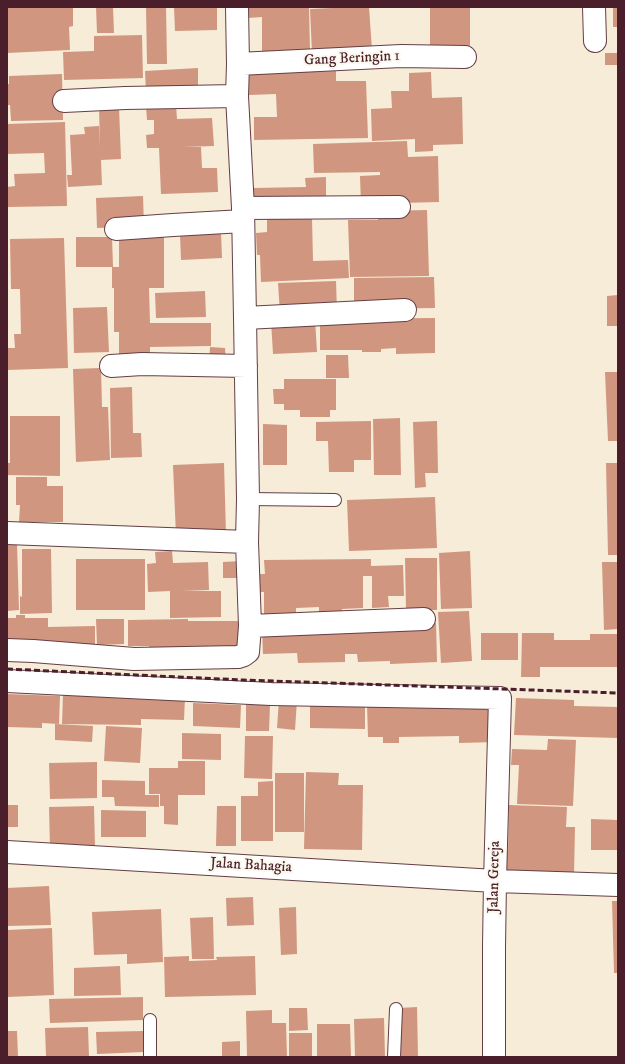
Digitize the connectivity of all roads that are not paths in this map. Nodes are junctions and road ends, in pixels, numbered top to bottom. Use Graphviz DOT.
graph roads {
  1 [pos="237,7"];
  2 [pos="594,7"];
  3 [pos="595,41"];
  4 [pos="465,57"];
  5 [pos="238,64"];
  6 [pos="237,96"];
  7 [pos="64,101"];
  8 [pos="399,207"];
  9 [pos="243,214"];
  10 [pos="116,229"];
  11 [pos="405,310"];
  12 [pos="246,318"];
  13 [pos="110,366"];
  14 [pos="246,366"];
  15 [pos="248,499"];
  16 [pos="335,500"];
  17 [pos="7,533"];
  18 [pos="247,542"];
  19 [pos="424,619"];
  20 [pos="250,626"];
  21 [pos="7,650"];
  22 [pos="7,681"];
  23 [pos="7,852"];
  24 [pos="495,881"];
  25 [pos="618,885"];
  26 [pos="396,1009"];
  27 [pos="150,1020"];
  28 [pos="150,1057"];
  29 [pos="394,1057"];
  30 [pos="494,1057"];
  1 -- 5 [label="street"];
  2 -- 3 [label="street"];
  4 -- 5 [label="street, Gang Beringin 1"];
  5 -- 6 [label="street"];
  6 -- 7 [label="street"];
  6 -- 9 [label="street"];
  8 -- 9 [label="street"];
  9 -- 10 [label="street"];
  9 -- 12 [label="street"];
  11 -- 12 [label="street"];
  12 -- 14 [label="street"];
  13 -- 14 [label="street"];
  14 -- 15 [label="street"];
  15 -- 16 [label="lane"];
  15 -- 18 [label="street"];
  17 -- 18 [label="street"];
  18 -- 20 [label="street"];
  19 -- 20 [label="street"];
  20 -- 21 [label="street"];
  22 -- 24 [label="street, Jalan Gereja"];
  23 -- 24 [label="street, Jalan Bahagia"];
  24 -- 25 [label="street, Jalan Bahagia"];
  24 -- 30 [label="street, Jalan Gereja"];
  26 -- 29 [label="lane"];
  27 -- 28 [label="lane"];
}
